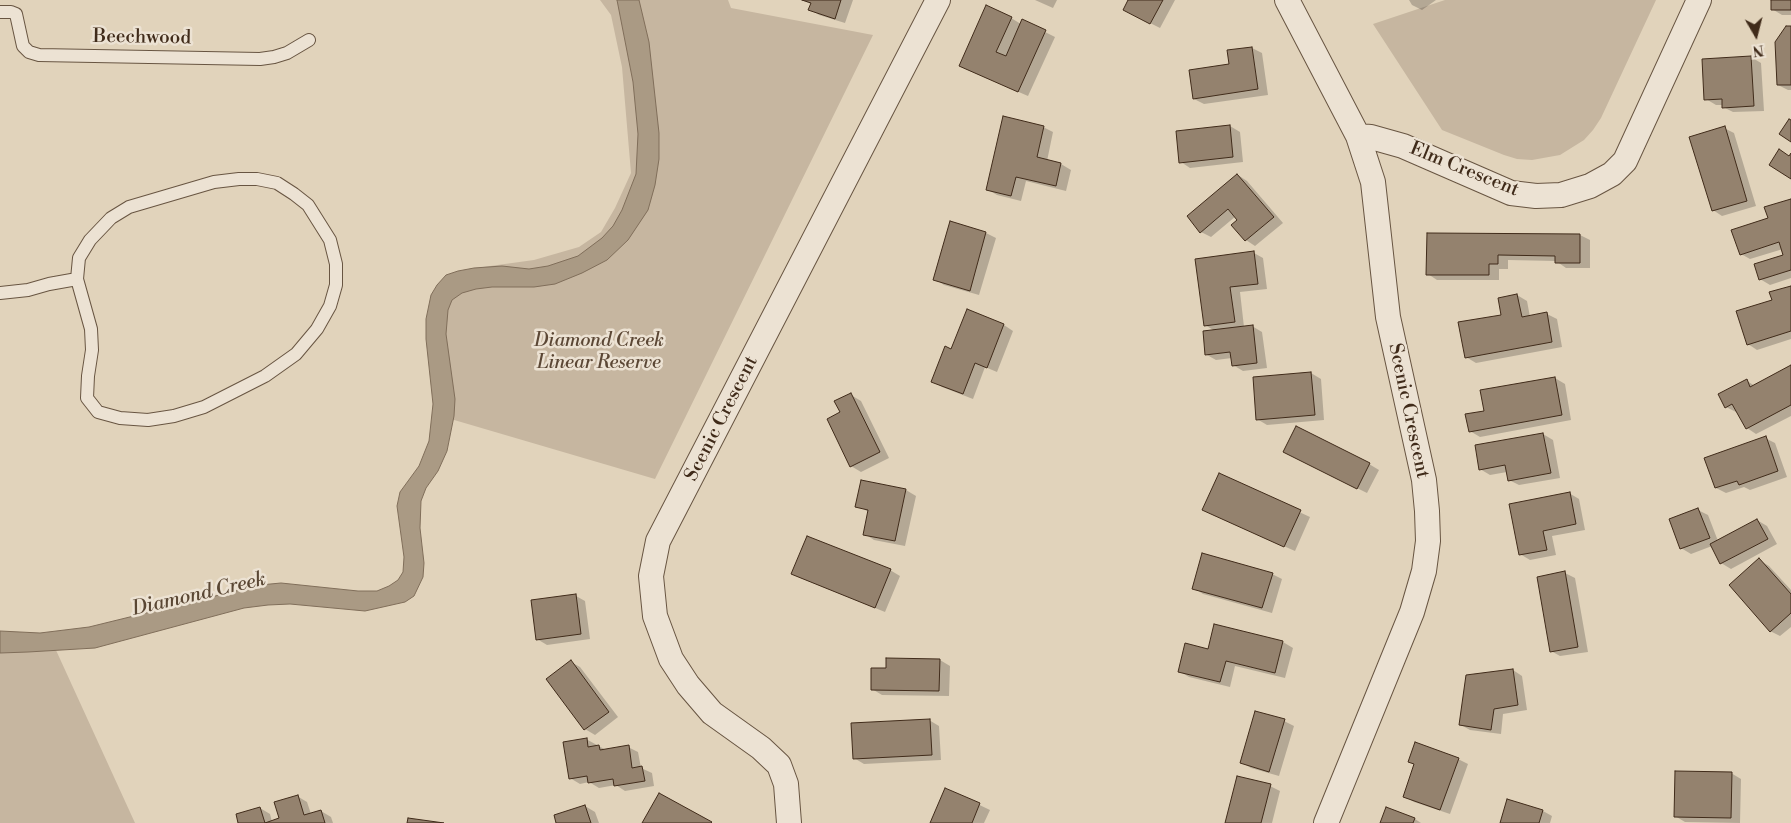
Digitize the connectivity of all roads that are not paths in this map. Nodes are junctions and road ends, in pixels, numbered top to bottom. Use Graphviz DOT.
graph roads {
  1 [pos="938,0"];
  2 [pos="1287,0"];
  3 [pos="1699,0"];
  4 [pos="0,12"];
  5 [pos="309,40"];
  6 [pos="1358,136"];
  7 [pos="77,278"];
  8 [pos="0,293"];
  9 [pos="788,823"];
  10 [pos="1326,823"];
  1 -- 9 [label="street, Scenic Crescent"];
  2 -- 6 [label="street, Scenic Crescent"];
  3 -- 6 [label="street, Elm Crescent"];
  4 -- 5 [label="lane, Beechwood"];
  6 -- 10 [label="street, Scenic Crescent"];
  7 -- 7 [label="lane"];
  7 -- 8 [label="lane"];
}
